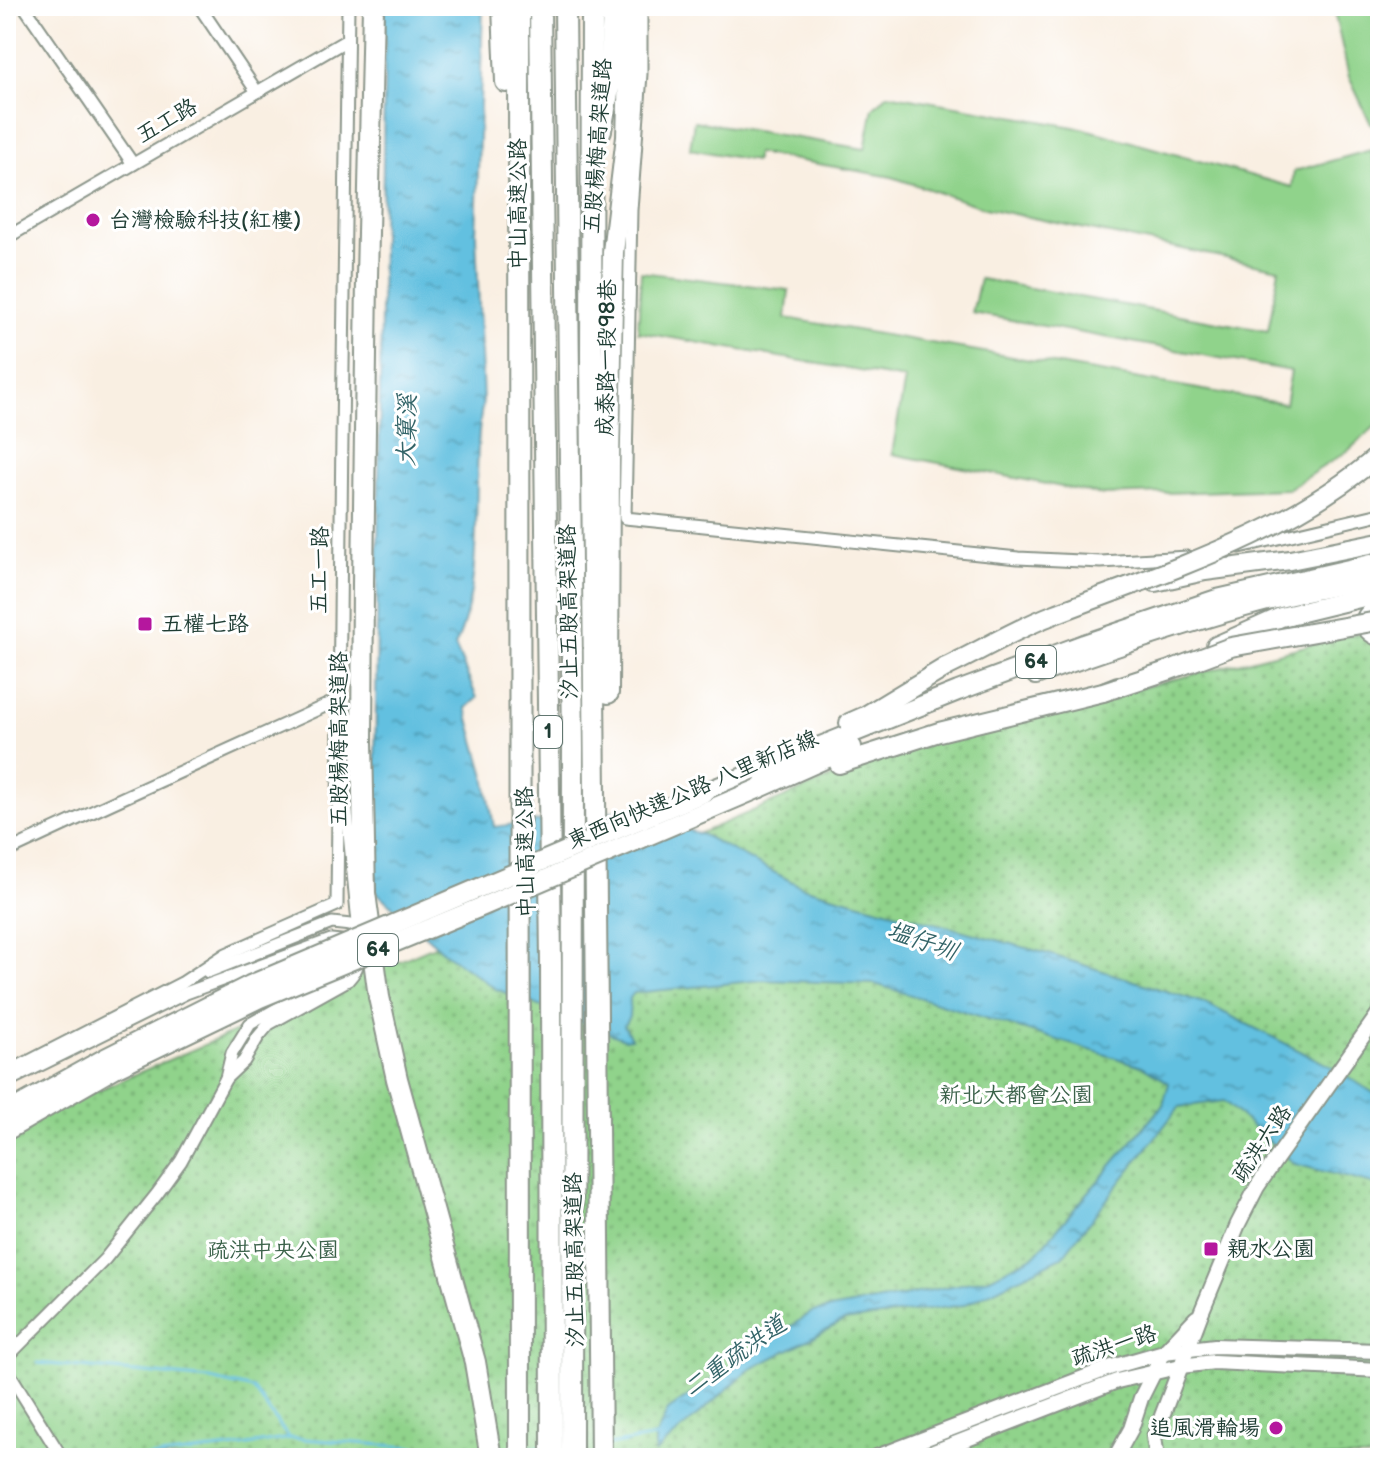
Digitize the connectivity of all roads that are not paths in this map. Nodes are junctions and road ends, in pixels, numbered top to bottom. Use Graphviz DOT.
graph roads {
  1 [pos="24,6"];
  2 [pos="199,6"];
  3 [pos="348,6"];
  4 [pos="373,6"];
  5 [pos="503,6"];
  6 [pos="519,6"];
  7 [pos="540,6"];
  8 [pos="565,6"];
  9 [pos="592,6"];
  10 [pos="613,6"];
  11 [pos="631,6"];
  12 [pos="641,6"];
  13 [pos="347,40"];
  14 [pos="257,92"];
  15 [pos="133,164"];
  16 [pos="6,238"];
  17 [pos="542,241"];
  18 [pos="568,319"];
  19 [pos="1380,454"];
  20 [pos="1380,514"];
  21 [pos="1380,542"];
  22 [pos="1380,562"];
  23 [pos="1380,577"];
  24 [pos="1119,591"];
  25 [pos="1380,593"];
  26 [pos="1380,605"];
  27 [pos="1380,621"];
  28 [pos="1380,639"];
  29 [pos="1103,692"];
  30 [pos="338,700"];
  31 [pos="337,719"];
  32 [pos="760,788"];
  33 [pos="703,793"];
  34 [pos="6,852"];
  35 [pos="358,933"];
  36 [pos="184,988"];
  37 [pos="1380,1012"];
  38 [pos="226,1078"];
  39 [pos="6,1079"];
  40 [pos="6,1113"];
  41 [pos="6,1131"];
  42 [pos="1201,1313"];
  43 [pos="1187,1348"];
  44 [pos="1380,1351"];
  45 [pos="1164,1352"];
  46 [pos="6,1358"];
  47 [pos="1181,1366"];
  48 [pos="6,1368"];
  49 [pos="1380,1370"];
  50 [pos="1154,1371"];
  51 [pos="600,1393"];
  52 [pos="62,1458"];
  53 [pos="491,1458"];
  54 [pos="520,1458"];
  55 [pos="552,1458"];
  56 [pos="572,1458"];
  57 [pos="601,1458"];
  58 [pos="874,1458"];
  59 [pos="918,1458"];
  60 [pos="1115,1458"];
  61 [pos="1157,1458"];
  1 -- 15 [label="street"];
  2 -- 14 [label="street"];
  3 -- 13 [label="street, 五工一路"];
  4 -- 53 [label="highway, 五股楊梅高架道路, bridge"];
  5 -- 17 [label="highway"];
  6 -- 54 [label="highway, 1, bridge"];
  7 -- 17 [label="highway, 中山高速公路 / 1"];
  8 -- 18 [label="highway, 中山高速公路 / 1"];
  9 -- 51 [label="highway, 汐止五股高架道路 / 1, bridge"];
  10 -- 18 [label="highway"];
  11 -- 51 [label="highway, 五股楊梅高架道路 / 1, bridge"];
  12 -- 20 [label="street, 成泰路一段98巷"];
  13 -- 14 [label="street, 五工路"];
  13 -- 30 [label="street, 五工一路"];
  14 -- 15 [label="street, 五工路"];
  15 -- 16 [label="street, 五工路"];
  17 -- 55 [label="highway, 中山高速公路 / 1, bridge"];
  18 -- 56 [label="highway, 中山高速公路 / 1, bridge"];
  19 -- 24 [label="highway, bridge"];
  21 -- 24 [label="highway, bridge"];
  22 -- 33 [label="highway, 東西向快速公路 八里新店線 / 64"];
  23 -- 32 [label="highway, 東西向快速公路 八里新店線 / 64"];
  24 -- 33 [label="highway, bridge"];
  25 -- 29 [label="highway, bridge"];
  26 -- 28 [label="street"];
  27 -- 29 [label="highway, bridge"];
  29 -- 32 [label="highway"];
  30 -- 31 [label="street, 五工一路"];
  30 -- 34 [label="street"];
  31 -- 35 [label="street"];
  31 -- 36 [label="street, 五工一路"];
  32 -- 41 [label="highway, 東西向快速公路 八里新店線 / 64, bridge"];
  33 -- 40 [label="highway, 東西向快速公路 八里新店線 / 64, bridge"];
  35 -- 36 [label="street"];
  35 -- 38 [label="street"];
  36 -- 38 [label="street"];
  36 -- 39 [label="street, 五工一路"];
  37 -- 42 [label="street, 疏洪六路"];
  38 -- 46 [label="street"];
  42 -- 43 [label="street, 疏洪六路"];
  42 -- 45 [label="street, 疏洪六路"];
  43 -- 44 [label="street, 疏洪一路"];
  43 -- 45 [label="street, 疏洪一路"];
  43 -- 47 [label="street, 疏洪六路"];
  45 -- 50 [label="street"];
  45 -- 58 [label="street, 疏洪一路"];
  47 -- 49 [label="street, 疏洪一路"];
  47 -- 50 [label="street, 疏洪一路"];
  47 -- 61 [label="street, 疏洪六路"];
  48 -- 52 [label="street"];
  50 -- 59 [label="street, 疏洪一路"];
  50 -- 60 [label="street"];
  51 -- 57 [label="highway, 汐止五股高架道路 / 1"];
}
